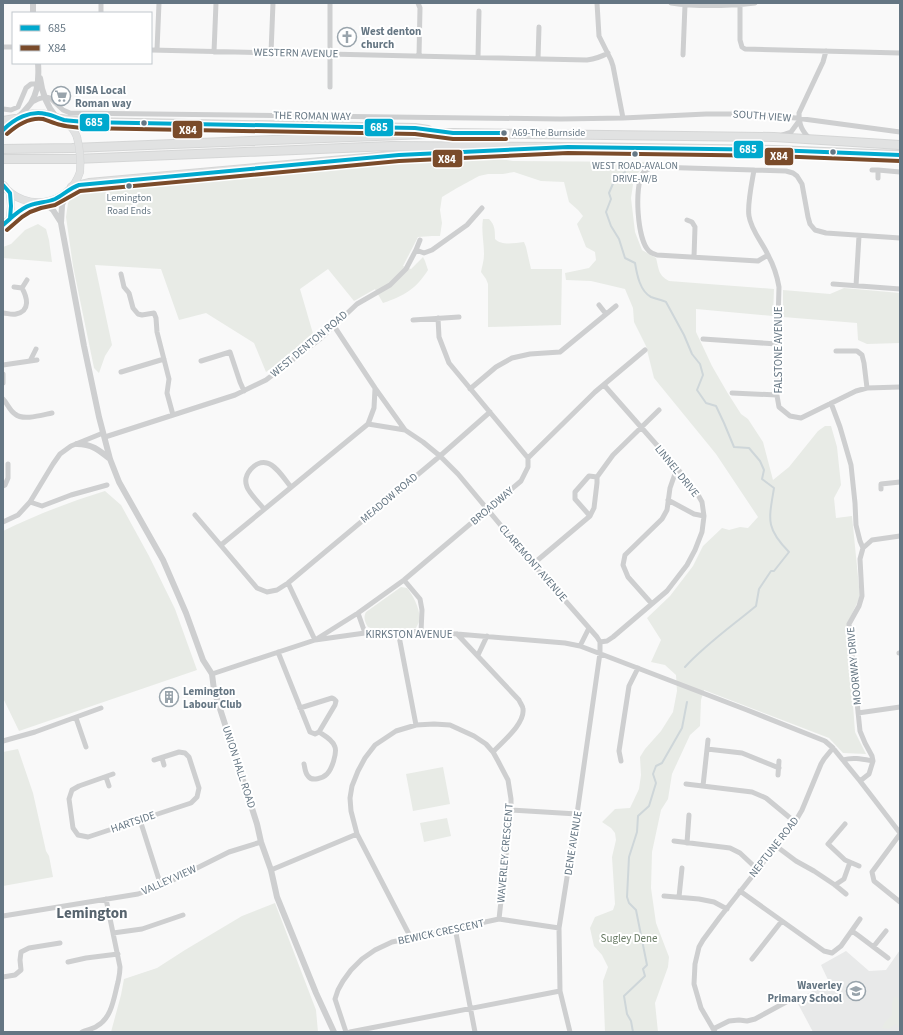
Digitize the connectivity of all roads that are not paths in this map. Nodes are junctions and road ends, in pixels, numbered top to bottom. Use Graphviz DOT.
graph roads {
  1 [pos="159,3"];
  2 [pos="216,3"];
  3 [pos="273,3"];
  4 [pos="330,3"];
  5 [pos="418,3"];
  6 [pos="597,3"];
  7 [pos="671,3"];
  8 [pos="755,3"];
  9 [pos="685,5"];
  10 [pos="740,5"];
  11 [pos="480,11"];
  12 [pos="539,27"];
  13 [pos="152,50"];
  14 [pos="157,50"];
  15 [pos="826,51"];
  16 [pos="214,52"];
  17 [pos="271,53"];
  18 [pos="608,53"];
  19 [pos="900,53"];
  20 [pos="330,54"];
  21 [pos="683,55"];
  22 [pos="419,56"];
  23 [pos="478,57"];
  24 [pos="538,59"];
  25 [pos="38,65"];
  26 [pos="39,84"];
  27 [pos="330,87"];
  28 [pos="45,97"];
  29 [pos="32,102"];
  30 [pos="3,109"];
  31 [pos="17,118"];
  32 [pos="59,118"];
  33 [pos="623,118"];
  34 [pos="799,120"];
  35 [pos="3,121"];
  36 [pos="3,130"];
  37 [pos="900,132"];
  38 [pos="453,133"];
  39 [pos="774,137"];
  40 [pos="811,140"];
  41 [pos="900,145"];
  42 [pos="568,147"];
  43 [pos="3,149"];
  44 [pos="900,155"];
  45 [pos="3,159"];
  46 [pos="754,170"];
  47 [pos="872,170"];
  48 [pos="878,170"];
  49 [pos="900,172"];
  50 [pos="878,178"];
  51 [pos="3,186"];
  52 [pos="69,190"];
  53 [pos="10,193"];
  54 [pos="40,202"];
  55 [pos="482,208"];
  56 [pos="10,219"];
  57 [pos="687,220"];
  58 [pos="61,223"];
  59 [pos="3,225"];
  60 [pos="859,236"];
  61 [pos="900,238"];
  62 [pos="420,240"];
  63 [pos="416,250"];
  64 [pos="768,255"];
  65 [pos="694,257"];
  66 [pos="121,274"];
  67 [pos="27,280"];
  68 [pos="833,284"];
  69 [pos="14,286"];
  70 [pos="856,286"];
  71 [pos="22,288"];
  72 [pos="900,289"];
  73 [pos="599,305"];
  74 [pos="616,306"];
  75 [pos="3,313"];
  76 [pos="606,314"];
  77 [pos="459,317"];
  78 [pos="438,318"];
  79 [pos="413,320"];
  80 [pos="334,326"];
  81 [pos="703,339"];
  82 [pos="777,344"];
  83 [pos="36,349"];
  84 [pos="645,350"];
  85 [pos="836,351"];
  86 [pos="164,359"];
  87 [pos="37,360"];
  88 [pos="30,361"];
  89 [pos="201,361"];
  90 [pos="3,365"];
  91 [pos="121,372"];
  92 [pos="3,374"];
  93 [pos="3,383"];
  94 [pos="604,385"];
  95 [pos="900,387"];
  96 [pos="375,388"];
  97 [pos="867,388"];
  98 [pos="470,389"];
  99 [pos="244,391"];
  100 [pos="732,393"];
  101 [pos="777,395"];
  102 [pos="3,399"];
  103 [pos="831,403"];
  104 [pos="659,410"];
  105 [pos="490,412"];
  106 [pos="52,413"];
  107 [pos="173,416"];
  108 [pos="368,424"];
  109 [pos="641,428"];
  110 [pos="405,430"];
  111 [pos="104,435"];
  112 [pos="77,444"];
  113 [pos="440,456"];
  114 [pos="110,458"];
  115 [pos="528,458"];
  116 [pos="8,464"];
  117 [pos="677,468"];
  118 [pos="597,477"];
  119 [pos="900,482"];
  120 [pos="107,485"];
  121 [pos="3,486"];
  122 [pos="291,487"];
  123 [pos="882,489"];
  124 [pos="668,500"];
  125 [pos="30,502"];
  126 [pos="264,509"];
  127 [pos="487,510"];
  128 [pos="195,515"];
  129 [pos="590,516"];
  130 [pos="704,516"];
  131 [pos="3,522"];
  132 [pos="900,536"];
  133 [pos="221,545"];
  134 [pos="863,548"];
  135 [pos="533,564"];
  136 [pos="404,580"];
  137 [pos="288,583"];
  138 [pos="652,604"];
  139 [pos="358,613"];
  140 [pos="589,628"];
  141 [pos="398,631"];
  142 [pos="421,632"];
  143 [pos="365,633"];
  144 [pos="457,634"];
  145 [pos="487,636"];
  146 [pos="315,640"];
  147 [pos="600,642"];
  148 [pos="580,646"];
  149 [pos="278,652"];
  150 [pos="600,653"];
  151 [pos="478,656"];
  152 [pos="638,668"];
  153 [pos="212,674"];
  154 [pos="900,707"];
  155 [pos="100,708"];
  156 [pos="300,708"];
  157 [pos="858,713"];
  158 [pos="76,718"];
  159 [pos="416,725"];
  160 [pos="319,732"];
  161 [pos="708,740"];
  162 [pos="3,741"];
  163 [pos="86,747"];
  164 [pos="833,748"];
  165 [pos="707,749"];
  166 [pos="493,752"];
  167 [pos="162,758"];
  168 [pos="154,760"];
  169 [pos="843,760"];
  170 [pos="621,761"];
  171 [pos="780,761"];
  172 [pos="873,761"];
  173 [pos="304,764"];
  174 [pos="164,765"];
  175 [pos="779,768"];
  176 [pos="113,774"];
  177 [pos="778,775"];
  178 [pos="106,777"];
  179 [pos="860,781"];
  180 [pos="686,784"];
  181 [pos="109,786"];
  182 [pos="703,786"];
  183 [pos="511,810"];
  184 [pos="577,814"];
  185 [pos="689,815"];
  186 [pos="140,820"];
  187 [pos="795,822"];
  188 [pos="845,824"];
  189 [pos="900,833"];
  190 [pos="357,834"];
  191 [pos="674,841"];
  192 [pos="261,842"];
  193 [pos="687,843"];
  194 [pos="776,846"];
  195 [pos="850,862"];
  196 [pos="859,866"];
  197 [pos="682,868"];
  198 [pos="758,869"];
  199 [pos="271,870"];
  200 [pos="835,885"];
  201 [pos="161,886"];
  202 [pos="740,891"];
  203 [pos="846,894"];
  204 [pos="664,896"];
  205 [pos="679,897"];
  206 [pos="106,899"];
  207 [pos="900,902"];
  208 [pos="727,909"];
  209 [pos="183,915"];
  210 [pos="3,916"];
  211 [pos="499,919"];
  212 [pos="860,919"];
  213 [pos="781,922"];
  214 [pos="455,928"];
  215 [pos="559,928"];
  216 [pos="886,930"];
  217 [pos="852,931"];
  218 [pos="113,933"];
  219 [pos="411,938"];
  220 [pos="60,943"];
  221 [pos="874,946"];
  222 [pos="118,954"];
  223 [pos="888,958"];
  224 [pos="752,959"];
  225 [pos="68,962"];
  226 [pos="3,977"];
  227 [pos="560,991"];
  228 [pos="788,1001"];
  229 [pos="470,1008"];
  230 [pos="714,1030"];
  231 [pos="82,1032"];
  232 [pos="334,1032"];
  233 [pos="346,1032"];
  234 [pos="350,1032"];
  235 [pos="475,1032"];
  236 [pos="570,1032"];
  1 -- 14 [label="street"];
  2 -- 16 [label="street"];
  3 -- 17 [label="street"];
  4 -- 20 [label="street"];
  5 -- 22 [label="street"];
  6 -- 18 [label="street"];
  7 -- 9 [label="street"];
  8 -- 10 [label="street"];
  9 -- 10 [label="street"];
  9 -- 21 [label="street"];
  10 -- 15 [label="street"];
  11 -- 23 [label="street"];
  12 -- 24 [label="street"];
  13 -- 14 [label="street, WESTERN AVENUE"];
  14 -- 16 [label="street, WESTERN AVENUE"];
  15 -- 19 [label="street"];
  15 -- 34 [label="street"];
  16 -- 17 [label="street, WESTERN AVENUE"];
  17 -- 20 [label="street, WESTERN AVENUE"];
  18 -- 24 [label="street, WESTERN AVENUE"];
  18 -- 33 [label="street"];
  20 -- 22 [label="street, WESTERN AVENUE"];
  20 -- 27 [label="street"];
  22 -- 23 [label="street, WESTERN AVENUE"];
  23 -- 24 [label="street, WESTERN AVENUE"];
  25 -- 26 [label="street"];
  26 -- 28 [label="street"];
  26 -- 29 [label="street"];
  26 -- 30 [label="street"];
  28 -- 29 [label="street"];
  28 -- 32 [label="street"];
  28 -- 33 [label="street, THE ROMAN WAY"];
  29 -- 31 [label="street"];
  31 -- 32 [label="main road"];
  31 -- 35 [label="highway"];
  31 -- 36 [label="main road"];
  32 -- 38 [label="highway"];
  32 -- 52 [label="main road, bridge"];
  33 -- 34 [label="street, SOUTH VIEW"];
  34 -- 37 [label="street, SOUTH VIEW"];
  34 -- 39 [label="street"];
  34 -- 40 [label="street"];
  38 -- 39 [label="highway"];
  38 -- 43 [label="highway"];
  39 -- 40 [label="highway"];
  40 -- 41 [label="highway"];
  42 -- 44 [label="highway"];
  42 -- 45 [label="highway"];
  42 -- 52 [label="highway"];
  46 -- 60 [label="street"];
  46 -- 64 [label="street, FALSTONE AVENUE"];
  46 -- 65 [label="street"];
  47 -- 48 [label="street"];
  48 -- 49 [label="street"];
  48 -- 50 [label="street"];
  51 -- 53 [label="main road"];
  52 -- 54 [label="main road"];
  52 -- 58 [label="street"];
  53 -- 54 [label="main road"];
  53 -- 56 [label="main road"];
  54 -- 56 [label="main road"];
  54 -- 58 [label="street"];
  55 -- 63 [label="street"];
  56 -- 59 [label="main road"];
  57 -- 65 [label="street"];
  58 -- 111 [label="street, UNION HALL ROAD"];
  60 -- 61 [label="street"];
  60 -- 70 [label="street"];
  62 -- 63 [label="street, WEST DENTON ROAD"];
  63 -- 80 [label="street, WEST DENTON ROAD"];
  64 -- 65 [label="street"];
  64 -- 82 [label="street, FALSTONE AVENUE"];
  66 -- 86 [label="street"];
  67 -- 71 [label="street"];
  68 -- 70 [label="street"];
  69 -- 71 [label="street"];
  70 -- 72 [label="street"];
  71 -- 75 [label="street"];
  73 -- 76 [label="street"];
  74 -- 76 [label="street"];
  76 -- 98 [label="street"];
  77 -- 78 [label="street"];
  78 -- 79 [label="street"];
  78 -- 98 [label="street"];
  80 -- 96 [label="street, CLAREMONT AVENUE"];
  80 -- 99 [label="street, WEST DENTON ROAD"];
  81 -- 82 [label="street"];
  82 -- 101 [label="street, FALSTONE AVENUE"];
  83 -- 88 [label="street"];
  84 -- 94 [label="street"];
  85 -- 97 [label="street"];
  86 -- 91 [label="street"];
  86 -- 107 [label="street"];
  87 -- 88 [label="street"];
  88 -- 90 [label="street"];
  89 -- 99 [label="street"];
  92 -- 93 [label="street"];
  94 -- 109 [label="street, LINNEL DRIVE"];
  94 -- 115 [label="street"];
  95 -- 97 [label="street, FALSTONE AVENUE"];
  96 -- 108 [label="street"];
  96 -- 110 [label="street, CLAREMONT AVENUE"];
  97 -- 103 [label="street, FALSTONE AVENUE"];
  98 -- 105 [label="street"];
  99 -- 107 [label="street, WEST DENTON ROAD"];
  100 -- 101 [label="street"];
  101 -- 103 [label="street, FALSTONE AVENUE"];
  102 -- 106 [label="street"];
  103 -- 134 [label="street"];
  104 -- 109 [label="street"];
  105 -- 113 [label="street, MEADOW ROAD"];
  105 -- 115 [label="street"];
  107 -- 111 [label="street, WEST DENTON ROAD"];
  108 -- 110 [label="street"];
  108 -- 122 [label="street"];
  109 -- 117 [label="street, LINNEL DRIVE"];
  109 -- 118 [label="street"];
  110 -- 113 [label="street, CLAREMONT AVENUE"];
  111 -- 112 [label="street, WEST DENTON ROAD"];
  111 -- 114 [label="street, UNION HALL ROAD"];
  112 -- 114 [label="street"];
  112 -- 125 [label="street, WEST DENTON ROAD"];
  113 -- 127 [label="street, CLAREMONT AVENUE"];
  113 -- 137 [label="street, MEADOW ROAD"];
  114 -- 153 [label="street, UNION HALL ROAD"];
  115 -- 127 [label="street, BROADWAY"];
  116 -- 121 [label="street"];
  117 -- 124 [label="street"];
  117 -- 130 [label="street, LINNEL DRIVE"];
  118 -- 129 [label="street"];
  118 -- 129 [label="street"];
  119 -- 123 [label="street"];
  120 -- 125 [label="street"];
  122 -- 126 [label="street"];
  122 -- 126 [label="street"];
  124 -- 130 [label="street"];
  124 -- 138 [label="street"];
  125 -- 131 [label="street, WEST DENTON ROAD"];
  126 -- 133 [label="street"];
  127 -- 135 [label="street, CLAREMONT AVENUE"];
  127 -- 136 [label="street, BROADWAY"];
  128 -- 133 [label="street, MEADOW ROAD"];
  129 -- 135 [label="street"];
  130 -- 138 [label="street, LINNEL DRIVE"];
  132 -- 134 [label="street"];
  133 -- 137 [label="street, MEADOW ROAD"];
  134 -- 157 [label="street, MOORWAY DRIVE"];
  135 -- 140 [label="street, CLAREMONT AVENUE"];
  136 -- 139 [label="street, BROADWAY"];
  136 -- 142 [label="street"];
  137 -- 146 [label="street"];
  138 -- 147 [label="street, LINNEL DRIVE"];
  139 -- 143 [label="street"];
  139 -- 146 [label="street, BROADWAY"];
  140 -- 147 [label="street, CLAREMONT AVENUE"];
  140 -- 148 [label="street"];
  141 -- 142 [label="street, KIRKSTON AVENUE"];
  141 -- 143 [label="street, KIRKSTON AVENUE"];
  141 -- 159 [label="street"];
  142 -- 144 [label="street, KIRKSTON AVENUE"];
  143 -- 146 [label="street, KIRKSTON AVENUE"];
  144 -- 145 [label="street, KIRKSTON AVENUE"];
  144 -- 151 [label="street"];
  145 -- 148 [label="street, KIRKSTON AVENUE"];
  145 -- 151 [label="street"];
  146 -- 149 [label="street, KIRKSTON AVENUE"];
  147 -- 150 [label="street, DENE AVENUE"];
  148 -- 150 [label="street, KIRKSTON AVENUE"];
  149 -- 153 [label="street, KIRKSTON AVENUE"];
  149 -- 156 [label="street"];
  150 -- 152 [label="street, KIRKSTON AVENUE"];
  150 -- 184 [label="street, DENE AVENUE"];
  151 -- 166 [label="street"];
  152 -- 164 [label="street"];
  152 -- 170 [label="street"];
  153 -- 192 [label="street, UNION HALL ROAD"];
  154 -- 157 [label="street"];
  155 -- 158 [label="street"];
  156 -- 160 [label="street"];
  156 -- 160 [label="street"];
  157 -- 172 [label="street, MOORWAY DRIVE"];
  158 -- 162 [label="street"];
  158 -- 163 [label="street"];
  159 -- 166 [label="street, WAVERLEY CRESCENT"];
  159 -- 190 [label="street, WAVERLEY CRESCENT"];
  160 -- 173 [label="street"];
  161 -- 165 [label="street"];
  164 -- 169 [label="street"];
  164 -- 187 [label="street, NEPTUNE ROAD"];
  165 -- 175 [label="street"];
  165 -- 182 [label="street"];
  166 -- 183 [label="street, WAVERLEY CRESCENT"];
  167 -- 168 [label="street, HARTSIDE"];
  167 -- 174 [label="street"];
  167 -- 186 [label="street, HARTSIDE"];
  169 -- 172 [label="street"];
  169 -- 179 [label="street"];
  171 -- 175 [label="street"];
  172 -- 179 [label="street"];
  175 -- 177 [label="street"];
  176 -- 178 [label="street, HARTSIDE"];
  178 -- 181 [label="street"];
  178 -- 186 [label="street, HARTSIDE"];
  179 -- 189 [label="street"];
  180 -- 182 [label="street"];
  182 -- 187 [label="street"];
  183 -- 184 [label="street"];
  183 -- 211 [label="street, WAVERLEY CRESCENT"];
  184 -- 215 [label="street, DENE AVENUE"];
  185 -- 193 [label="street"];
  186 -- 201 [label="street"];
  187 -- 194 [label="street, NEPTUNE ROAD"];
  188 -- 195 [label="street"];
  189 -- 207 [label="street"];
  190 -- 199 [label="street"];
  190 -- 219 [label="street, WAVERLEY CRESCENT"];
  191 -- 193 [label="street"];
  192 -- 199 [label="street, UNION HALL ROAD"];
  192 -- 201 [label="street, VALLEY VIEW"];
  193 -- 198 [label="street"];
  194 -- 198 [label="street, NEPTUNE ROAD"];
  194 -- 200 [label="street"];
  195 -- 196 [label="street"];
  195 -- 200 [label="street"];
  197 -- 205 [label="street"];
  198 -- 202 [label="street, NEPTUNE ROAD"];
  199 -- 232 [label="street, UNION HALL ROAD"];
  200 -- 203 [label="street"];
  201 -- 206 [label="street, VALLEY VIEW"];
  202 -- 208 [label="street, NEPTUNE ROAD"];
  202 -- 213 [label="street"];
  204 -- 205 [label="street"];
  205 -- 208 [label="street"];
  206 -- 210 [label="street, VALLEY VIEW"];
  206 -- 218 [label="street"];
  208 -- 230 [label="street, NEPTUNE ROAD"];
  209 -- 218 [label="street"];
  211 -- 214 [label="street, BEWICK CRESCENT"];
  211 -- 215 [label="street, BEWICK CRESCENT"];
  212 -- 217 [label="street"];
  213 -- 217 [label="street"];
  213 -- 224 [label="street"];
  214 -- 219 [label="street, BEWICK CRESCENT"];
  214 -- 229 [label="street"];
  215 -- 227 [label="street, DENE AVENUE"];
  216 -- 221 [label="street"];
  217 -- 221 [label="street"];
  218 -- 222 [label="street"];
  219 -- 233 [label="street, BEWICK CRESCENT"];
  220 -- 226 [label="street"];
  221 -- 223 [label="street"];
  222 -- 225 [label="street"];
  222 -- 231 [label="street"];
  227 -- 229 [label="street"];
  227 -- 236 [label="street, DENE AVENUE"];
  228 -- 230 [label="street"];
  229 -- 234 [label="street"];
  229 -- 235 [label="street"];
}
